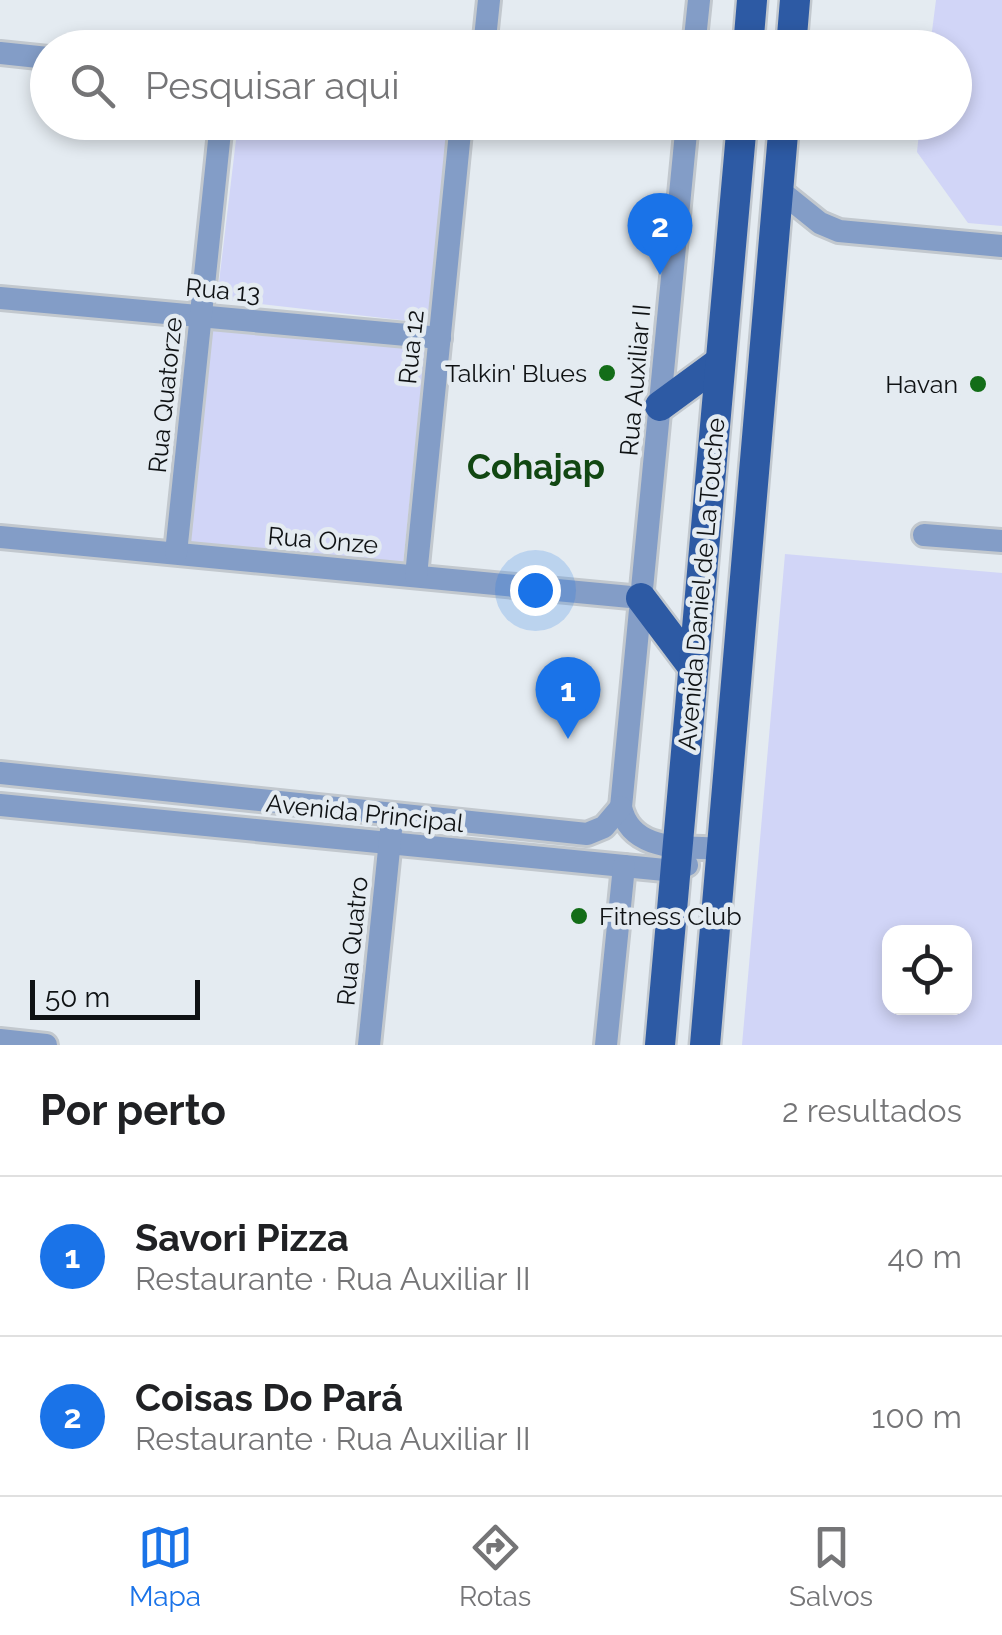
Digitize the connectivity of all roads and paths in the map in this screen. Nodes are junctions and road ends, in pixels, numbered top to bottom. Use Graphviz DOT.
graph roads {
  1 [pos="489,0"];
  2 [pos="699,0"];
  3 [pos="752,0"];
  4 [pos="795,0"];
  5 [pos="486,30"];
  6 [pos="696,30"];
  7 [pos="750,30"];
  8 [pos="792,30"];
  9 [pos="0,53"];
  10 [pos="30,56"];
  11 [pos="218,140"];
  12 [pos="460,140"];
  13 [pos="686,140"];
  14 [pos="740,140"];
  15 [pos="782,140"];
  16 [pos="778,190"];
  17 [pos="1002,246"];
  18 [pos="0,298"];
  19 [pos="200,316"];
  20 [pos="440,338"];
  21 [pos="720,362"];
  22 [pos="660,406"];
  23 [pos="924,535"];
  24 [pos="0,536"];
  25 [pos="1002,541"];
  26 [pos="176,553"];
  27 [pos="416,576"];
  28 [pos="641,598"];
  29 [pos="693,667"];
  30 [pos="0,773"];
  31 [pos="0,804"];
  32 [pos="621,807"];
  33 [pos="392,814"];
  34 [pos="389,843"];
  35 [pos="721,849"];
  36 [pos="676,858"];
  37 [pos="624,866"];
  38 [pos="0,1040"];
  39 [pos="46,1045"];
  40 [pos="368,1045"];
  41 [pos="606,1045"];
  42 [pos="660,1045"];
  43 [pos="705,1045"];
  1 -- 5 [label="street"];
  2 -- 6 [label="street"];
  3 -- 7 [label="main road"];
  4 -- 8 [label="main road"];
  9 -- 10 [label="street"];
  11 -- 19 [label="street, Rua Quatorze"];
  12 -- 20 [label="street, Rua 12"];
  13 -- 22 [label="street, Rua Auxiliar II"];
  14 -- 21 [label="main road, Avenida Daniel de La Touche"];
  15 -- 16 [label="main road, Avenida Daniel de La Touche"];
  16 -- 17 [label="street"];
  16 -- 35 [label="main road, Avenida Daniel de La Touche"];
  18 -- 19 [label="street, Rua 13"];
  19 -- 20 [label="street, Rua 13"];
  19 -- 26 [label="street, Rua Quatorze"];
  20 -- 27 [label="street, Rua 12"];
  21 -- 22 [label="main road"];
  21 -- 29 [label="main road, Avenida Daniel de La Touche"];
  22 -- 28 [label="street, Rua Auxiliar II"];
  23 -- 25 [label="street"];
  24 -- 26 [label="street, Rua Onze"];
  26 -- 27 [label="street, Rua Onze"];
  27 -- 28 [label="street, Rua Onze"];
  28 -- 29 [label="main road"];
  28 -- 32 [label="street, Rua Auxiliar II"];
  29 -- 36 [label="main road, Avenida Daniel de La Touche"];
  30 -- 33 [label="street, Avenida Principal"];
  31 -- 34 [label="street, Avenida Principal"];
  32 -- 33 [label="street, Avenida Principal"];
  32 -- 36 [label="street"];
  33 -- 34 [label="street, Rua Quatro"];
  34 -- 37 [label="street, Avenida Principal"];
  34 -- 40 [label="street, Rua Quatro"];
  35 -- 36 [label="street"];
  35 -- 43 [label="main road, Avenida Daniel de La Touche"];
  36 -- 37 [label="street, Avenida Principal"];
  36 -- 42 [label="main road, Avenida Daniel de La Touche"];
  37 -- 41 [label="street"];
  38 -- 39 [label="street"];
}
